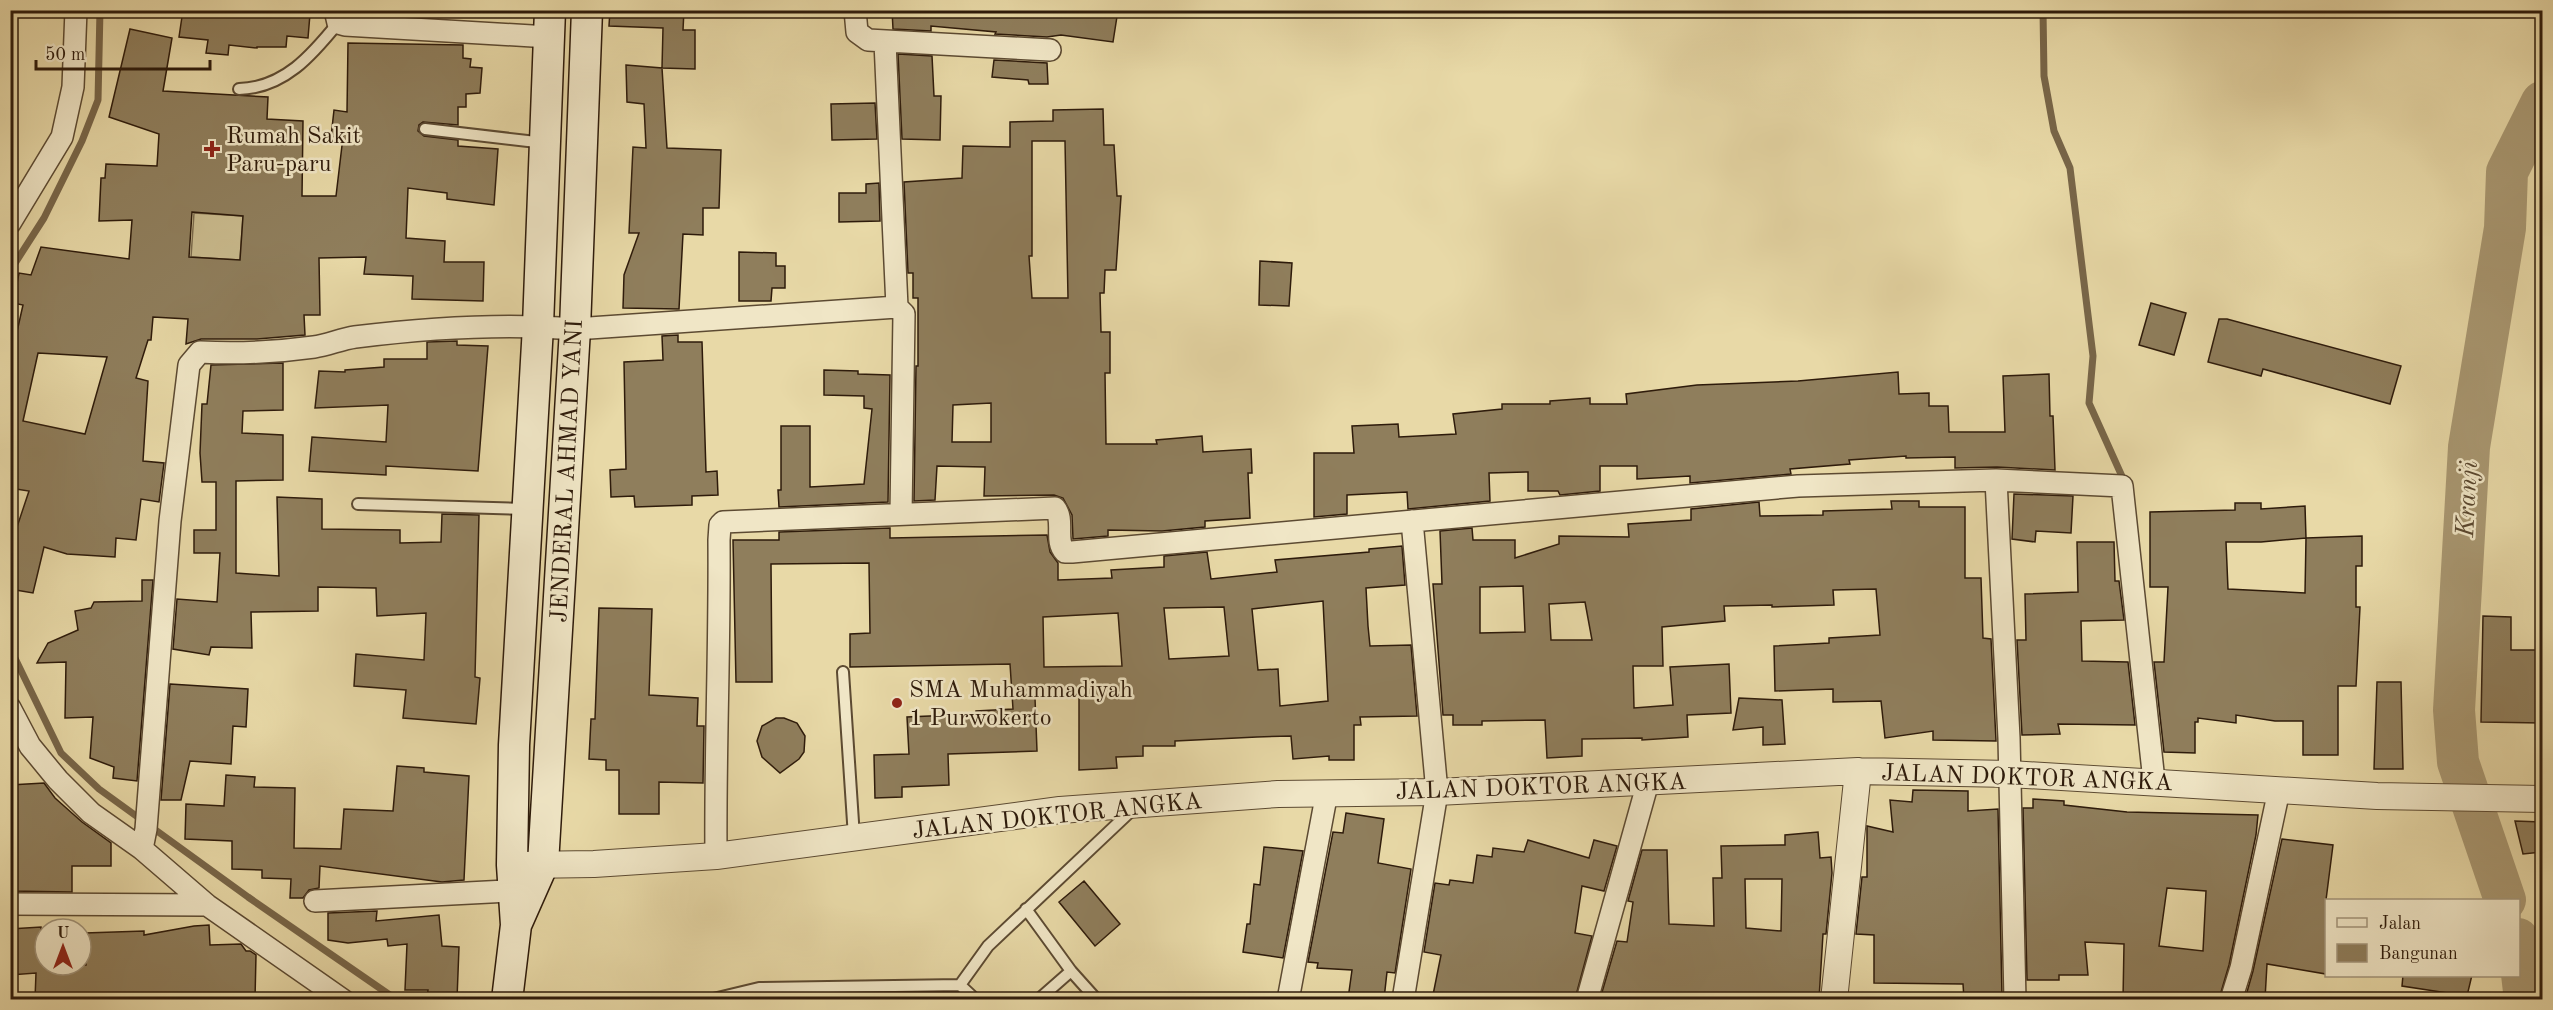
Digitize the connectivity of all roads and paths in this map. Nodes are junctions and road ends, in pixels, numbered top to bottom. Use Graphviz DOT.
graph roads {
  1 [pos="76,10"];
  2 [pos="587,10"];
  3 [pos="855,10"];
  4 [pos="337,17"];
  5 [pos="549,24"];
  6 [pos="885,42"];
  7 [pos="1050,50"];
  8 [pos="239,89"];
  9 [pos="425,129"];
  10 [pos="545,143"];
  11 [pos="10,223"];
  12 [pos="897,307"];
  13 [pos="538,326"];
  14 [pos="575,329"];
  15 [pos="1996,480"];
  16 [pos="358,504"];
  17 [pos="526,509"];
  18 [pos="901,514"];
  19 [pos="1412,521"];
  20 [pos="843,672"];
  21 [pos="10,708"];
  22 [pos="1858,771"];
  23 [pos="2010,774"];
  24 [pos="2154,781"];
  25 [pos="1648,782"];
  26 [pos="2279,790"];
  27 [pos="1327,792"];
  28 [pos="1437,792"];
  29 [pos="2542,799"];
  30 [pos="1137,805"];
  31 [pos="854,837"];
  32 [pos="144,839"];
  33 [pos="716,855"];
  34 [pos="525,878"];
  35 [pos="315,901"];
  36 [pos="10,904"];
  37 [pos="207,905"];
  38 [pos="1026,909"];
  39 [pos="1071,971"];
  40 [pos="960,985"];
  41 [pos="343,999"];
  42 [pos="507,999"];
  43 [pos="709,999"];
  44 [pos="976,999"];
  45 [pos="1038,999"];
  46 [pos="1097,999"];
  47 [pos="1288,999"];
  48 [pos="1403,999"];
  49 [pos="1587,999"];
  50 [pos="1834,999"];
  51 [pos="2015,999"];
  52 [pos="2230,999"];
  1 -- 11 [label="street"];
  2 -- 14 [label="main road, JENDERAL AHMAD YANI"];
  3 -- 6 [label="street"];
  4 -- 5 [label="street"];
  4 -- 8 [label="lane"];
  5 -- 10 [label="main road, JENDERAL AHMAD YANI"];
  6 -- 7 [label="street"];
  6 -- 12 [label="street"];
  9 -- 10 [label="lane"];
  10 -- 13 [label="main road, JENDERAL AHMAD YANI"];
  12 -- 14 [label="street"];
  12 -- 18 [label="street"];
  13 -- 14 [label="street"];
  13 -- 17 [label="main road, JENDERAL AHMAD YANI"];
  13 -- 32 [label="street"];
  14 -- 34 [label="main road, JENDERAL AHMAD YANI"];
  15 -- 19 [label="street"];
  15 -- 23 [label="street"];
  15 -- 24 [label="street"];
  16 -- 17 [label="lane"];
  17 -- 34 [label="main road, JENDERAL AHMAD YANI"];
  18 -- 19 [label="street"];
  18 -- 33 [label="street"];
  19 -- 28 [label="street"];
  20 -- 31 [label="lane"];
  21 -- 32 [label="street"];
  22 -- 23 [label="street, JALAN DOKTOR ANGKA"];
  22 -- 25 [label="street, JALAN DOKTOR ANGKA"];
  22 -- 50 [label="street"];
  23 -- 24 [label="street, JALAN DOKTOR ANGKA"];
  23 -- 51 [label="street"];
  24 -- 26 [label="street, JALAN DOKTOR ANGKA"];
  25 -- 28 [label="street, JALAN DOKTOR ANGKA"];
  25 -- 49 [label="street"];
  26 -- 29 [label="street, JALAN DOKTOR ANGKA"];
  26 -- 52 [label="street"];
  27 -- 28 [label="street, JALAN DOKTOR ANGKA"];
  27 -- 30 [label="street, JALAN DOKTOR ANGKA"];
  27 -- 47 [label="street"];
  28 -- 48 [label="street"];
  30 -- 31 [label="street, JALAN DOKTOR ANGKA"];
  30 -- 38 [label="lane"];
  31 -- 33 [label="street, JALAN DOKTOR ANGKA"];
  32 -- 37 [label="street"];
  33 -- 34 [label="street, JALAN DOKTOR ANGKA"];
  34 -- 35 [label="street"];
  34 -- 42 [label="main road, JENDERAL AHMAD YANI"];
  36 -- 37 [label="street"];
  37 -- 41 [label="street"];
  38 -- 39 [label="lane"];
  38 -- 40 [label="lane"];
  39 -- 45 [label="lane"];
  39 -- 46 [label="lane"];
  40 -- 43 [label="lane"];
  40 -- 44 [label="lane"];
}
